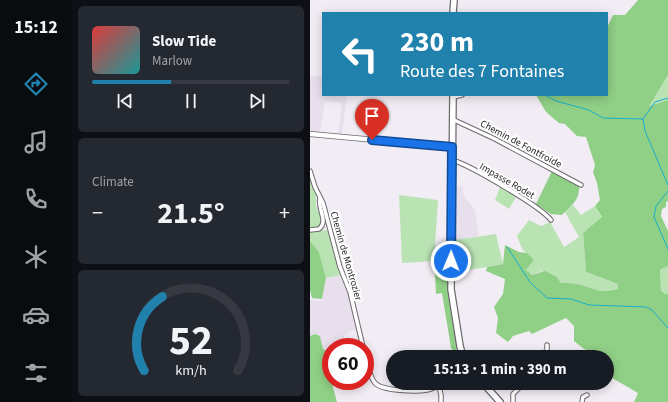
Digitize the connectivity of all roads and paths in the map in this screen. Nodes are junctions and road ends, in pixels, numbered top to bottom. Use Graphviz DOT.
graph roads {
  1 [pos="454,0"];
  2 [pos="453,12"];
  3 [pos="453,96"];
  4 [pos="452,120"];
  5 [pos="310,134"];
  6 [pos="452,147"];
  7 [pos="452,160"];
  8 [pos="310,171"];
  9 [pos="581,185"];
  10 [pos="320,198"];
  11 [pos="551,220"];
  12 [pos="310,230"];
  13 [pos="361,338"];
  14 [pos="548,345"];
  15 [pos="461,350"];
  16 [pos="547,350"];
  17 [pos="374,382"];
  18 [pos="386,388"];
  19 [pos="406,390"];
  20 [pos="425,390"];
  21 [pos="440,390"];
  22 [pos="489,390"];
  23 [pos="517,390"];
  24 [pos="587,394"];
  25 [pos="441,402"];
  26 [pos="500,402"];
  27 [pos="513,402"];
  28 [pos="582,402"];
  1 -- 2 [label="main road"];
  3 -- 4 [label="main road"];
  4 -- 6 [label="main road"];
  4 -- 9 [label="street, Chemin de Fontfroide"];
  5 -- 6 [label="street"];
  6 -- 7 [label="main road"];
  7 -- 11 [label="street, Impasse Rodet"];
  7 -- 15 [label="main road"];
  8 -- 10 [label="street, Chemin de Montrozier"];
  10 -- 12 [label="street"];
  10 -- 13 [label="street, Chemin de Montrozier"];
  14 -- 16 [label="street"];
  17 -- 18 [label="street"];
  19 -- 20 [label="street"];
  21 -- 25 [label="street"];
  22 -- 26 [label="main road"];
  23 -- 27 [label="street"];
  24 -- 28 [label="street"];
}
